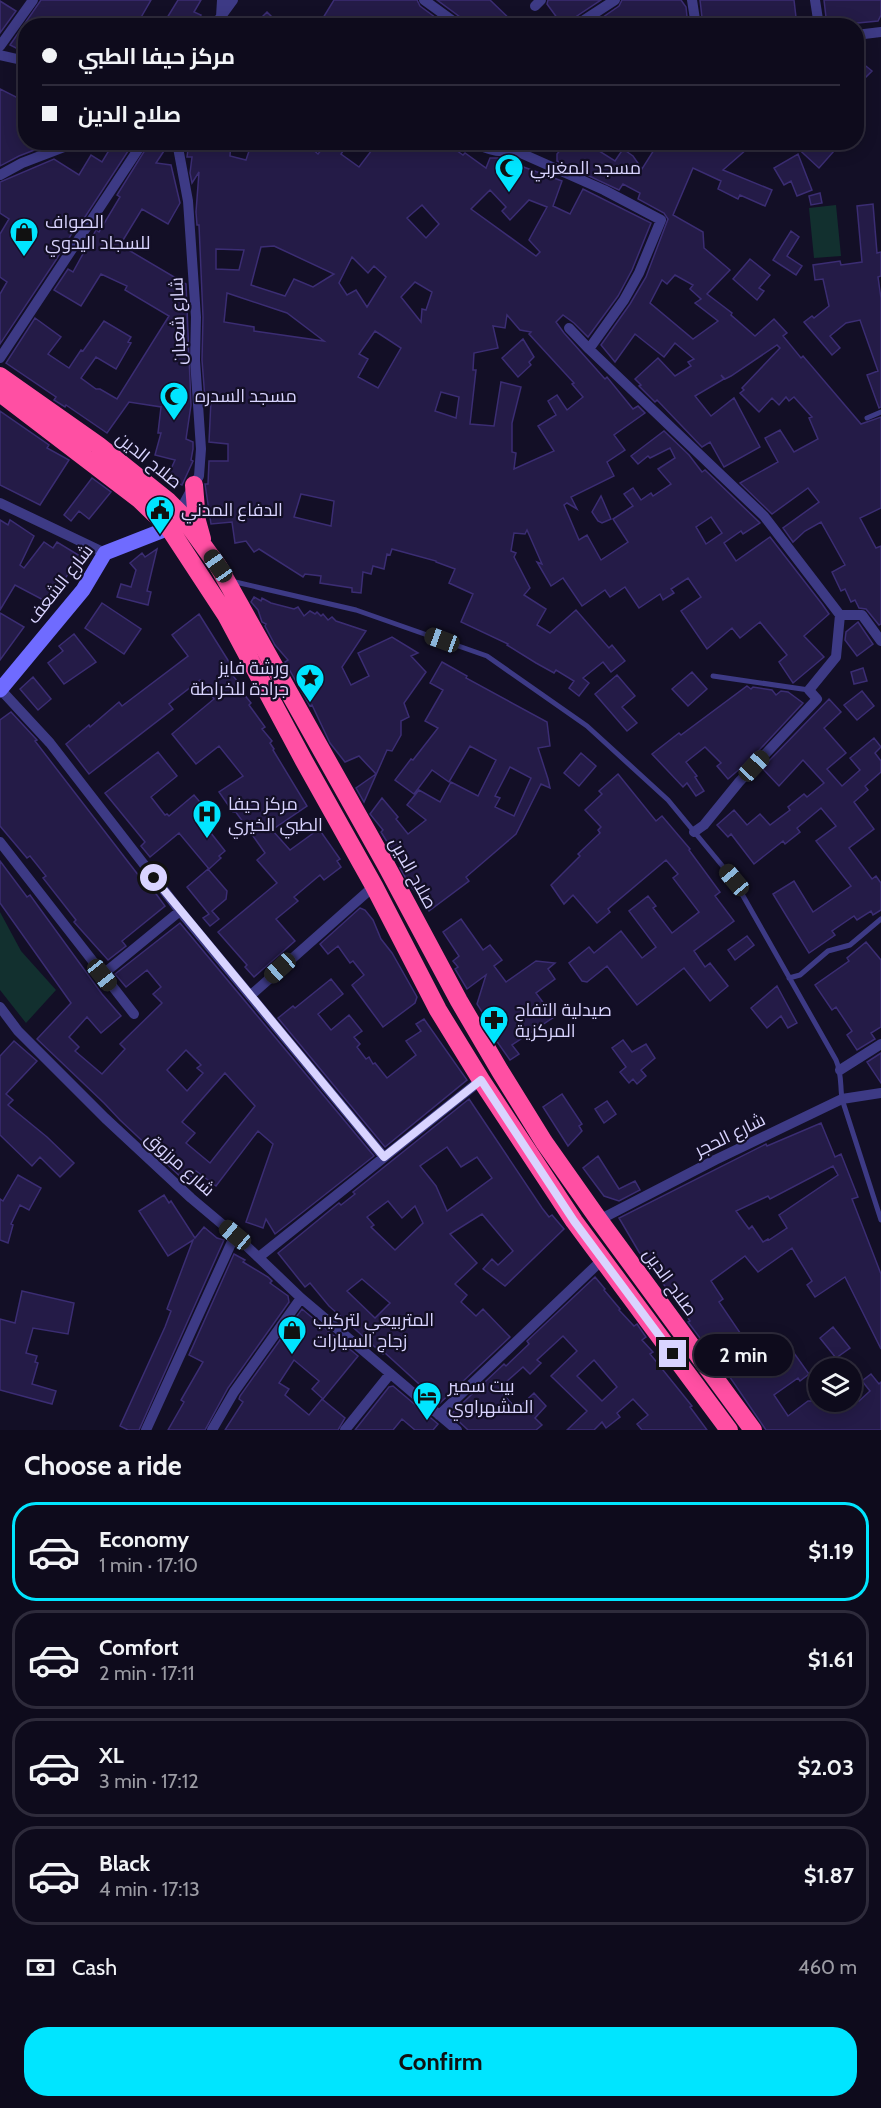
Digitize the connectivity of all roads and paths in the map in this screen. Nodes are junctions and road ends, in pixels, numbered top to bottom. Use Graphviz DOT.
graph roads {
  1 [pos="33,0"];
  2 [pos="222,0"];
  3 [pos="233,0"];
  4 [pos="424,0"];
  5 [pos="615,0"];
  6 [pos="692,0"];
  7 [pos="815,0"];
  8 [pos="20,18"];
  9 [pos="219,18"];
  10 [pos="220,18"];
  11 [pos="449,18"];
  12 [pos="587,18"];
  13 [pos="695,18"];
  14 [pos="818,18"];
  15 [pos="18,21"];
  16 [pos="881,32"];
  17 [pos="864,34"];
  18 [pos="0,46"];
  19 [pos="0,55"];
  20 [pos="18,59"];
  21 [pos="56,150"];
  22 [pos="138,150"];
  23 [pos="178,150"];
  24 [pos="489,150"];
  25 [pos="516,151"];
  26 [pos="0,175"];
  27 [pos="569,328"];
  28 [pos="589,349"];
  29 [pos="0,358"];
  30 [pos="0,376"];
  31 [pos="0,393"];
  32 [pos="881,412"];
  33 [pos="867,418"];
  34 [pos="194,484"];
  35 [pos="0,503"];
  36 [pos="179,512"];
  37 [pos="169,528"];
  38 [pos="204,547"];
  39 [pos="105,554"];
  40 [pos="225,579"];
  41 [pos="840,615"];
  42 [pos="881,641"];
  43 [pos="713,676"];
  44 [pos="0,689"];
  45 [pos="809,690"];
  46 [pos="694,832"];
  47 [pos="0,842"];
  48 [pos="386,865"];
  49 [pos="371,880"];
  50 [pos="180,911"];
  51 [pos="881,919"];
  52 [pos="102,975"];
  53 [pos="789,978"];
  54 [pos="251,995"];
  55 [pos="0,1007"];
  56 [pos="134,1014"];
  57 [pos="881,1044"];
  58 [pos="840,1070"];
  59 [pos="481,1080"];
  60 [pos="881,1093"];
  61 [pos="842,1099"];
  62 [pos="384,1157"];
  63 [pos="599,1220"];
  64 [pos="881,1220"];
  65 [pos="235,1235"];
  66 [pos="259,1257"];
  67 [pos="603,1259"];
  68 [pos="301,1298"];
  69 [pos="390,1374"];
  70 [pos="439,1415"];
  71 [pos="450,1428"];
  72 [pos="146,1430"];
  73 [pos="212,1430"];
  74 [pos="345,1430"];
  75 [pos="729,1430"];
  76 [pos="753,1430"];
  1 -- 8 [label="street"];
  2 -- 9 [label="street"];
  3 -- 10 [label="street"];
  4 -- 11 [label="street"];
  5 -- 12 [label="street"];
  6 -- 13 [label="street"];
  7 -- 14 [label="street"];
  15 -- 18 [label="street"];
  16 -- 17 [label="street"];
  19 -- 20 [label="street"];
  21 -- 26 [label="street"];
  22 -- 29 [label="street"];
  23 -- 34 [label="street, شارع شعبان"];
  24 -- 25 [label="street"];
  25 -- 28 [label="street"];
  27 -- 28 [label="street"];
  28 -- 41 [label="street"];
  30 -- 36 [label="highway, صلاح الدين"];
  31 -- 37 [label="highway, صلاح الدين"];
  32 -- 33 [label="lane"];
  34 -- 36 [label="street, شارع شعبان"];
  34 -- 38 [label="highway"];
  35 -- 39 [label="street"];
  36 -- 37 [label="street, شارع شعبان"];
  36 -- 38 [label="highway, صلاح الدين"];
  37 -- 39 [label="street, شارع الشعف"];
  37 -- 49 [label="highway, صلاح الدين"];
  38 -- 40 [label="highway, صلاح الدين"];
  39 -- 44 [label="street, شارع الشعف"];
  40 -- 46 [label="lane"];
  40 -- 48 [label="highway, صلاح الدين"];
  41 -- 42 [label="street"];
  41 -- 45 [label="street"];
  43 -- 45 [label="lane"];
  44 -- 50 [label="street"];
  45 -- 46 [label="street"];
  46 -- 53 [label="lane"];
  47 -- 52 [label="street"];
  48 -- 49 [label="highway"];
  48 -- 63 [label="highway, صلاح الدين"];
  49 -- 54 [label="street"];
  49 -- 59 [label="highway, صلاح الدين"];
  50 -- 52 [label="street"];
  50 -- 54 [label="street"];
  51 -- 53 [label="lane"];
  52 -- 56 [label="street"];
  53 -- 58 [label="lane"];
  54 -- 62 [label="street"];
  55 -- 65 [label="street, شارع مرزوق"];
  57 -- 58 [label="street"];
  58 -- 61 [label="lane"];
  59 -- 62 [label="street"];
  59 -- 67 [label="highway, صلاح الدين"];
  60 -- 61 [label="street, شارع الحجر"];
  61 -- 63 [label="street, شارع الحجر"];
  61 -- 64 [label="lane"];
  62 -- 66 [label="street"];
  63 -- 76 [label="highway, صلاح الدين"];
  65 -- 66 [label="street, شارع مرزوق"];
  65 -- 72 [label="street"];
  66 -- 68 [label="street, شارع مرزوق"];
  67 -- 70 [label="street"];
  67 -- 75 [label="highway, صلاح الدين"];
  68 -- 69 [label="street, شارع مرزوق"];
  68 -- 73 [label="street"];
  69 -- 70 [label="street, شارع مرزوق"];
  69 -- 74 [label="street"];
  70 -- 71 [label="street, شارع مرزوق"];
}
